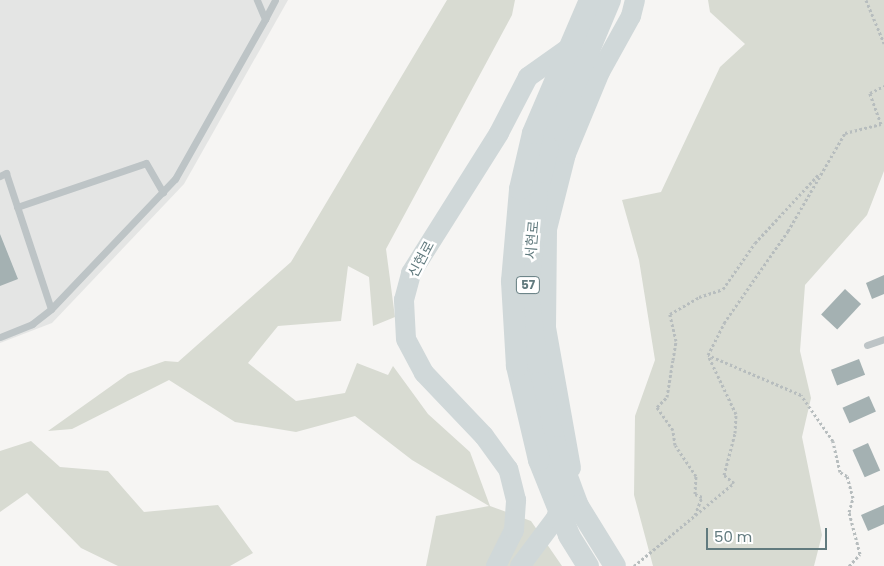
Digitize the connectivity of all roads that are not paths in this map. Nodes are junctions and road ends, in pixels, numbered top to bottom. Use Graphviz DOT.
graph roads {
  1 [pos="257,0"];
  2 [pos="275,0"];
  3 [pos="590,0"];
  4 [pos="610,0"];
  5 [pos="635,0"];
  6 [pos="264,19"];
  7 [pos="570,47"];
  8 [pos="0,176"];
  9 [pos="163,192"];
  10 [pos="17,207"];
  11 [pos="51,309"];
  12 [pos="0,337"];
  13 [pos="884,339"];
  14 [pos="867,346"];
  15 [pos="496,566"];
  16 [pos="520,566"];
  17 [pos="588,566"];
  18 [pos="615,566"];
  1 -- 6 [label="lane"];
  2 -- 6 [label="lane"];
  3 -- 7 [label="main road, 서현로 / 57"];
  4 -- 18 [label="main road, 서현로 / 57"];
  5 -- 16 [label="main road"];
  6 -- 9 [label="lane"];
  7 -- 15 [label="main road, 신현로"];
  7 -- 17 [label="main road, 서현로 / 57"];
  8 -- 10 [label="lane"];
  9 -- 10 [label="lane"];
  9 -- 11 [label="lane"];
  10 -- 11 [label="lane"];
  11 -- 12 [label="lane"];
  13 -- 14 [label="lane"];
}
